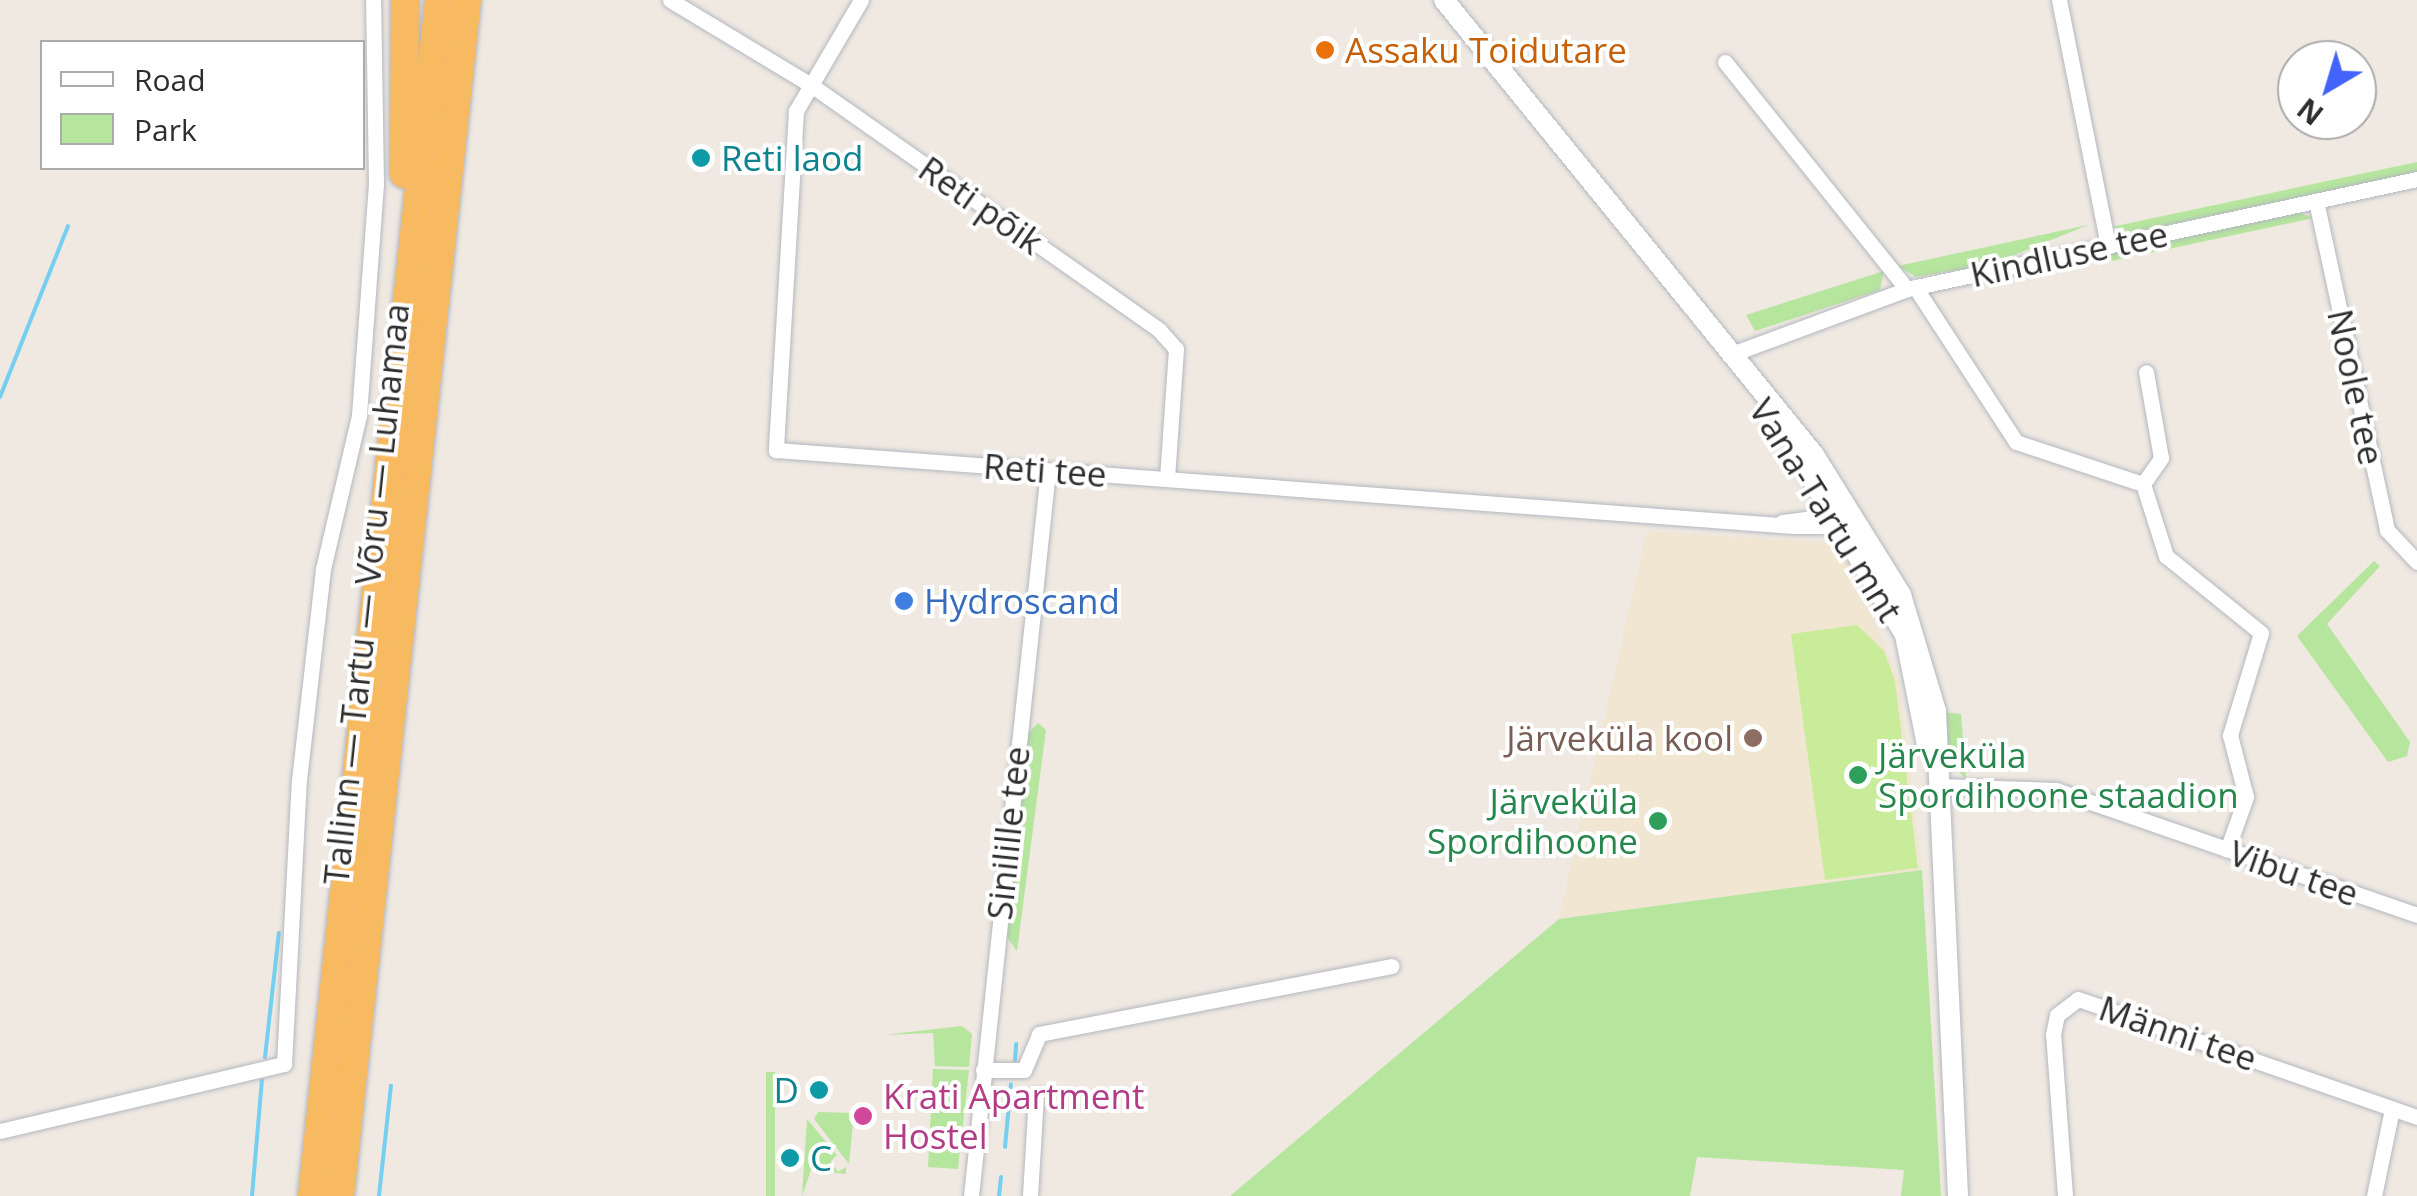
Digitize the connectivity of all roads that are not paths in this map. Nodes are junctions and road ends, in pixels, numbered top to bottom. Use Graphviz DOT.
graph roads {
  1 [pos="373,0"];
  2 [pos="404,0"];
  3 [pos="439,0"];
  4 [pos="467,0"];
  5 [pos="670,0"];
  6 [pos="862,0"];
  7 [pos="1444,0"];
  8 [pos="1456,0"];
  9 [pos="2060,0"];
  10 [pos="1726,62"];
  11 [pos="1508,71"];
  12 [pos="811,85"];
  13 [pos="2417,180"];
  14 [pos="2316,201"];
  15 [pos="2108,246"];
  16 [pos="1911,288"];
  17 [pos="404,324"];
  18 [pos="1730,355"];
  19 [pos="2146,372"];
  20 [pos="1048,471"];
  21 [pos="1167,478"];
  22 [pos="2143,484"];
  23 [pos="1844,512"];
  24 [pos="2417,562"];
  25 [pos="1938,786"];
  26 [pos="2226,850"];
  27 [pos="2417,915"];
  28 [pos="1392,966"];
  29 [pos="983,1070"];
  30 [pos="1036,1094"];
  31 [pos="2392,1110"];
  32 [pos="2417,1118"];
  33 [pos="0,1131"];
  34 [pos="312,1196"];
  35 [pos="340,1196"];
  36 [pos="971,1196"];
  37 [pos="1030,1196"];
  38 [pos="1958,1196"];
  39 [pos="2065,1196"];
  40 [pos="2374,1196"];
  1 -- 33 [label="street"];
  2 -- 17 [label="highway"];
  3 -- 17 [label="highway, Tallinn — Tartu — Võru — Luhamaa"];
  4 -- 35 [label="highway, Tallinn — Tartu — Võru — Luhamaa"];
  5 -- 12 [label="street, Reti põik"];
  6 -- 12 [label="street, Reti tee"];
  7 -- 11 [label="street, Vana-Tartu mnt"];
  8 -- 11 [label="street, Vana-Tartu mnt"];
  9 -- 15 [label="street"];
  10 -- 16 [label="street"];
  11 -- 18 [label="street, Vana-Tartu mnt"];
  12 -- 20 [label="street, Reti tee"];
  12 -- 21 [label="street, Reti põik"];
  13 -- 14 [label="street, Kindluse tee"];
  14 -- 15 [label="street, Kindluse tee"];
  14 -- 24 [label="street, Noole tee"];
  15 -- 16 [label="street, Kindluse tee"];
  16 -- 18 [label="street, Kindluse tee"];
  16 -- 22 [label="street"];
  17 -- 34 [label="highway, Tallinn — Tartu — Võru — Luhamaa"];
  18 -- 23 [label="street, Vana-Tartu mnt"];
  19 -- 22 [label="street"];
  20 -- 21 [label="street, Reti tee"];
  20 -- 29 [label="street, Sinilille tee"];
  21 -- 23 [label="street, Reti tee"];
  22 -- 26 [label="street"];
  23 -- 25 [label="street, Vana-Tartu mnt"];
  25 -- 26 [label="street, Vibu tee"];
  25 -- 38 [label="street, Vana-Tartu mnt"];
  26 -- 27 [label="street, Vibu tee"];
  28 -- 29 [label="street"];
  29 -- 36 [label="street, Sinilille tee"];
  30 -- 37 [label="street"];
  31 -- 32 [label="street, Männi tee"];
  31 -- 39 [label="street, Männi tee"];
  31 -- 40 [label="street"];
}
